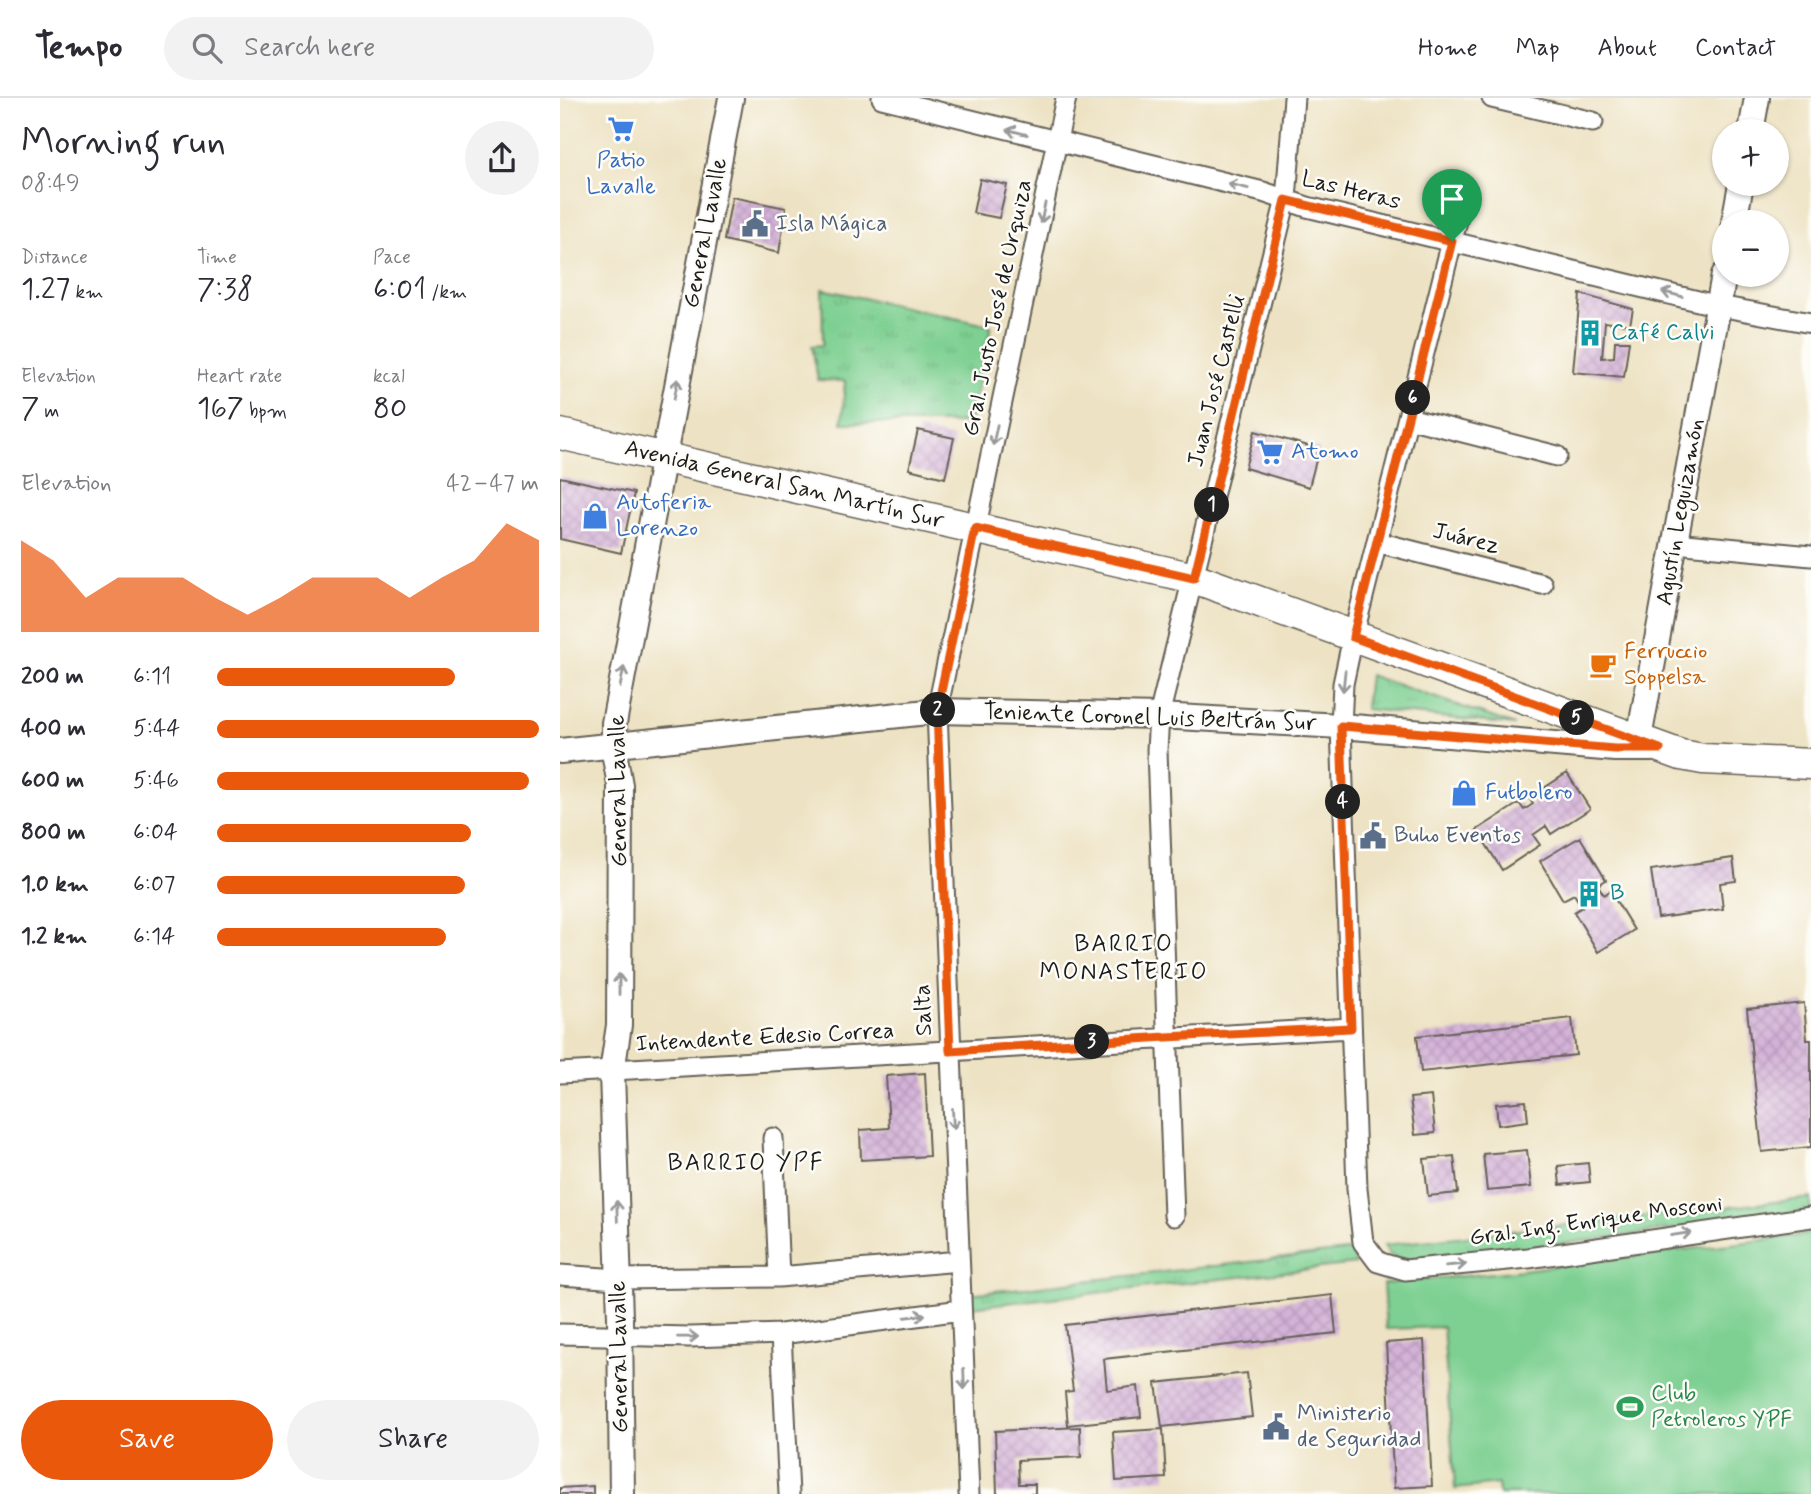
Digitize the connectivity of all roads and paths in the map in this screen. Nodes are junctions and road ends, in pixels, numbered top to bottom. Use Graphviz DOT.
graph roads {
  1 [pos="731,98"];
  2 [pos="882,98"];
  3 [pos="1066,98"];
  4 [pos="1294,98"];
  5 [pos="1492,98"];
  6 [pos="1757,98"];
  7 [pos="1753,119"];
  8 [pos="1593,122"];
  9 [pos="1058,142"];
  10 [pos="1463,197"];
  11 [pos="1286,200"];
  12 [pos="1452,241"];
  13 [pos="1722,287"];
  14 [pos="1718,306"];
  15 [pos="1811,323"];
  16 [pos="1408,418"];
  17 [pos="560,434"];
  18 [pos="663,456"];
  19 [pos="1557,456"];
  20 [pos="975,528"];
  21 [pos="1377,542"];
  22 [pos="1675,544"];
  23 [pos="1811,556"];
  24 [pos="1194,578"];
  25 [pos="1542,584"];
  26 [pos="1353,637"];
  27 [pos="937,711"];
  28 [pos="1159,716"];
  29 [pos="1341,726"];
  30 [pos="614,744"];
  31 [pos="1638,747"];
  32 [pos="560,751"];
  33 [pos="1811,764"];
  34 [pos="1351,1028"];
  35 [pos="1166,1037"];
  36 [pos="950,1051"];
  37 [pos="612,1072"];
  38 [pos="560,1073"];
  39 [pos="773,1138"];
  40 [pos="1174,1216"];
  41 [pos="1811,1217"];
  42 [pos="959,1261"];
  43 [pos="560,1275"];
  44 [pos="779,1277"];
  45 [pos="619,1279"];
  46 [pos="961,1310"];
  47 [pos="560,1334"];
  48 [pos="781,1334"];
  49 [pos="620,1337"];
  50 [pos="622,1494"];
  51 [pos="789,1494"];
  52 [pos="969,1494"];
  18 -- 1 [label="street, General Lavalle, one-way"];
  9 -- 2 [label="street, Las Heras, one-way"];
  3 -- 9 [label="street, Gral. Justo José de Urquiza"];
  4 -- 11 [label="street, Juan José Castelli"];
  5 -- 8 [label="street"];
  6 -- 7 [label="street"];
  11 -- 9 [label="street, Las Heras, one-way"];
  9 -- 20 [label="street, Gral. Justo José de Urquiza, one-way"];
  10 -- 12 [label="street"];
  11 -- 12 [label="street, Las Heras"];
  11 -- 24 [label="street, Juan José Castelli"];
  14 -- 12 [label="street, Las Heras, one-way"];
  12 -- 16 [label="street"];
  13 -- 14 [label="street, Agustín Leguizamón"];
  14 -- 15 [label="street, Las Heras"];
  14 -- 22 [label="street, Agustín Leguizamón"];
  16 -- 19 [label="street"];
  16 -- 21 [label="street"];
  17 -- 18 [label="main road, Avenida General San Martín Sur"];
  18 -- 20 [label="main road, Avenida General San Martín Sur"];
  30 -- 18 [label="street, General Lavalle, one-way"];
  20 -- 24 [label="main road, Avenida General San Martín Sur"];
  20 -- 27 [label="street, Salta"];
  21 -- 25 [label="street, Juárez"];
  21 -- 26 [label="street"];
  22 -- 23 [label="street"];
  22 -- 31 [label="street, Agustín Leguizamón"];
  24 -- 26 [label="main road, Avenida General San Martín Sur"];
  24 -- 28 [label="street, Juan José Castelli"];
  26 -- 29 [label="street, one-way"];
  26 -- 31 [label="main road, Avenida General San Martín Sur"];
  27 -- 28 [label="street, Teniente Coronel Luis Beltrán Sur"];
  27 -- 30 [label="street, Teniente Coronel Luis Beltrán Sur"];
  27 -- 36 [label="street, Salta"];
  28 -- 29 [label="street, Teniente Coronel Luis Beltrán Sur"];
  28 -- 35 [label="street, Juan José Castelli"];
  29 -- 31 [label="street, Teniente Coronel Luis Beltrán Sur"];
  29 -- 34 [label="street"];
  30 -- 32 [label="street, Teniente Coronel Luis Beltrán Sur"];
  37 -- 30 [label="street, General Lavalle, one-way"];
  31 -- 33 [label="main road, Avenida General San Martín Sur"];
  34 -- 35 [label="street, Intendente Edesio Correa"];
  34 -- 41 [label="street, Gral. Ing. Enrique Mosconi, one-way"];
  35 -- 36 [label="street, Intendente Edesio Correa"];
  35 -- 40 [label="street, Juan José Castelli"];
  36 -- 37 [label="street, Intendente Edesio Correa"];
  36 -- 42 [label="street, Salta, one-way"];
  37 -- 38 [label="street, Intendente Edesio Correa"];
  45 -- 37 [label="street, General Lavalle, one-way"];
  39 -- 44 [label="street"];
  42 -- 44 [label="street"];
  42 -- 46 [label="street, Salta"];
  43 -- 45 [label="street"];
  44 -- 45 [label="street"];
  45 -- 49 [label="street, General Lavalle"];
  48 -- 46 [label="street, one-way"];
  46 -- 52 [label="street, Salta, one-way"];
  47 -- 49 [label="street"];
  49 -- 48 [label="street, one-way"];
  48 -- 51 [label="street"];
  49 -- 50 [label="street, General Lavalle"];
}
